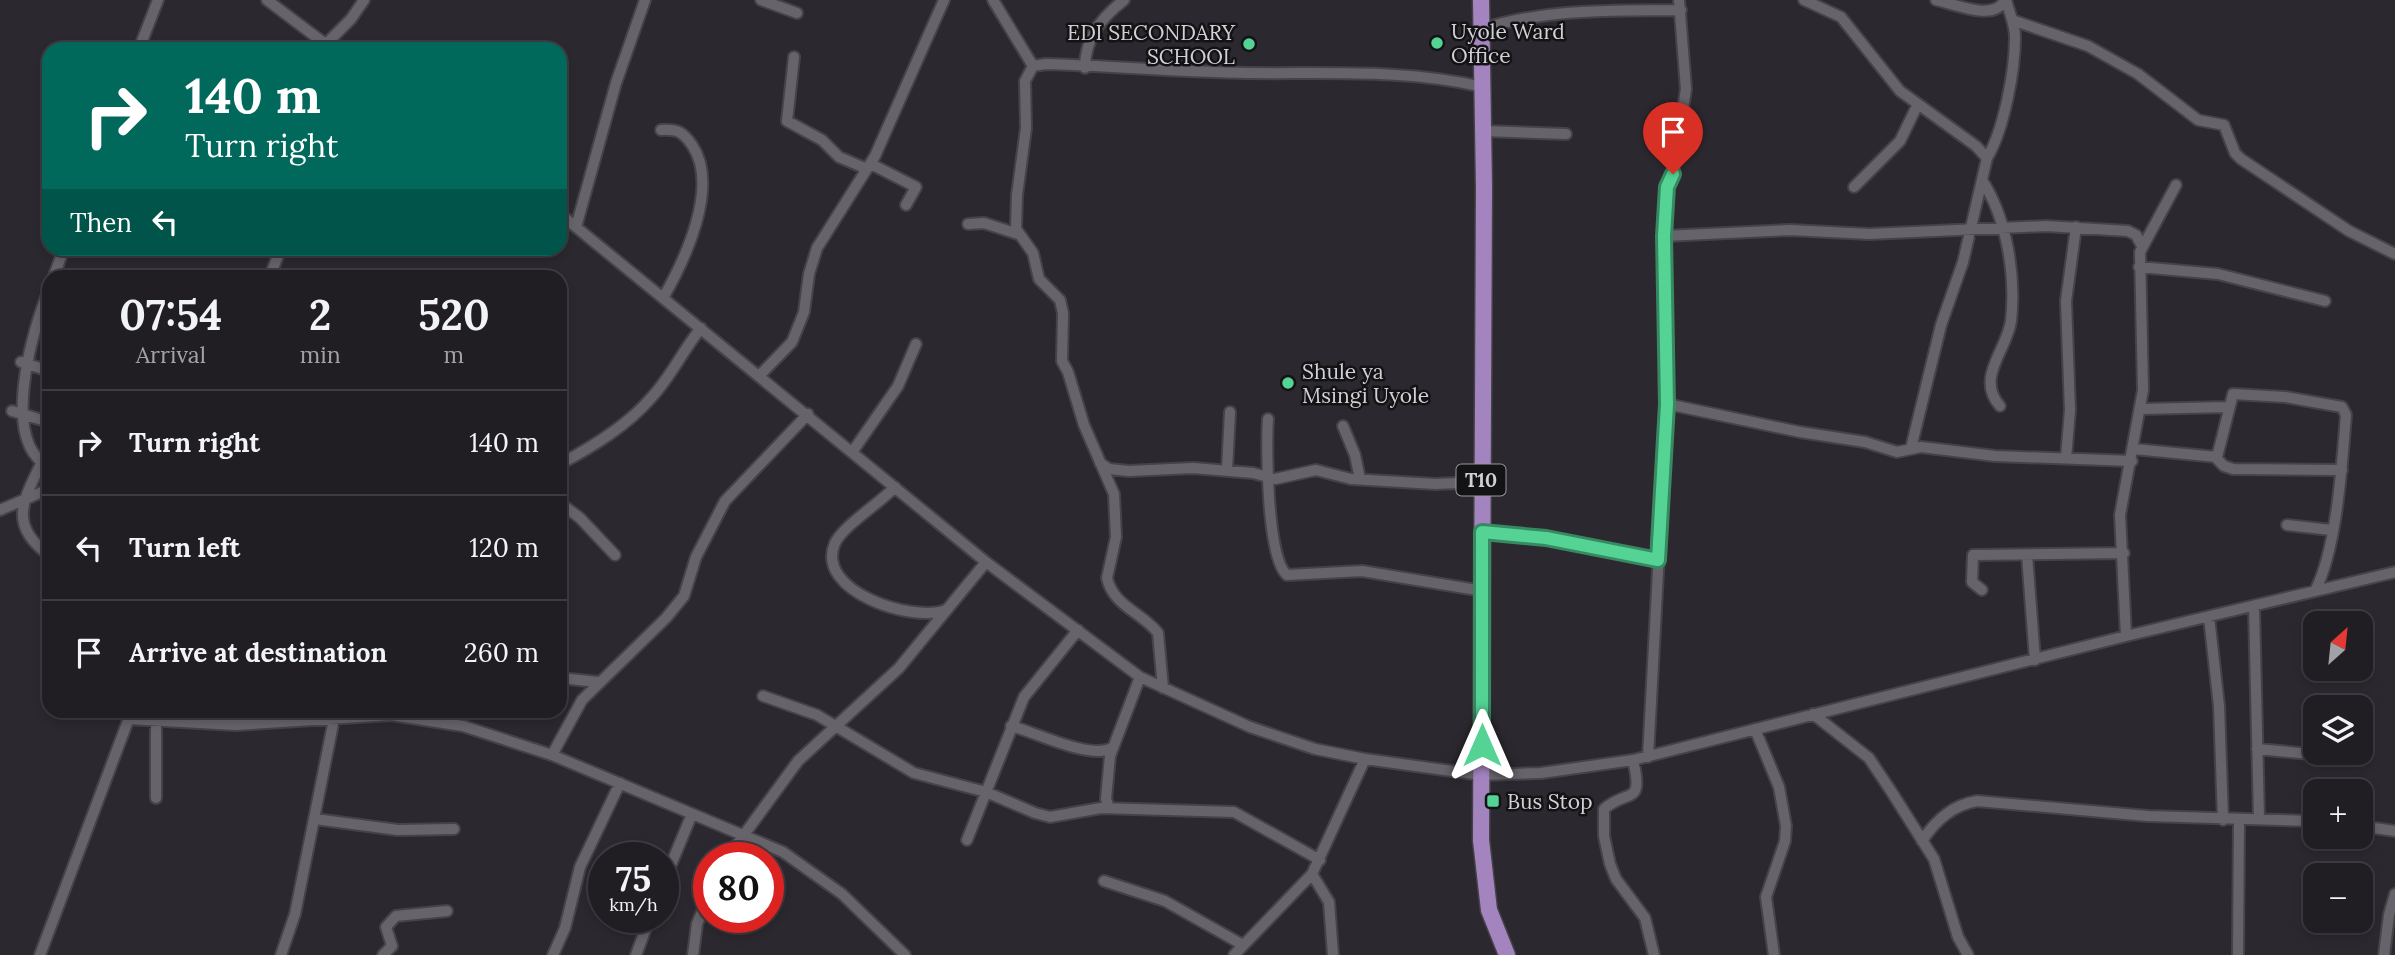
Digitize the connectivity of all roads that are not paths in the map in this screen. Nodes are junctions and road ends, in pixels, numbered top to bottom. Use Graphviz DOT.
graph roads {
  1 [pos="158,0"];
  2 [pos="267,0"];
  3 [pos="363,0"];
  4 [pos="645,0"];
  5 [pos="761,0"];
  6 [pos="944,0"];
  7 [pos="993,0"];
  8 [pos="1124,0"];
  9 [pos="1481,0"];
  10 [pos="1804,0"];
  11 [pos="1936,0"];
  12 [pos="2006,0"];
  13 [pos="1680,5"];
  14 [pos="797,13"];
  15 [pos="2012,20"];
  16 [pos="1482,29"];
  17 [pos="142,42"];
  18 [pos="324,42"];
  19 [pos="332,42"];
  20 [pos="794,57"];
  21 [pos="1033,66"];
  22 [pos="1084,68"];
  23 [pos="1483,86"];
  24 [pos="1917,106"];
  25 [pos="661,130"];
  26 [pos="1483,131"];
  27 [pos="1566,134"];
  28 [pos="1987,158"];
  29 [pos="869,166"];
  30 [pos="1982,180"];
  31 [pos="2176,185"];
  32 [pos="1854,187"];
  33 [pos="906,205"];
  34 [pos="567,220"];
  35 [pos="968,224"];
  36 [pos="576,227"];
  37 [pos="2003,227"];
  38 [pos="2076,227"];
  39 [pos="1969,229"];
  40 [pos="1018,234"];
  41 [pos="1664,236"];
  42 [pos="2141,246"];
  43 [pos="2395,254"];
  44 [pos="2139,267"];
  45 [pos="663,298"];
  46 [pos="2325,300"];
  47 [pos="42,307"];
  48 [pos="701,328"];
  49 [pos="916,344"];
  50 [pos="21,362"];
  51 [pos="42,369"];
  52 [pos="759,376"];
  53 [pos="1667,404"];
  54 [pos="2000,406"];
  55 [pos="2227,407"];
  56 [pos="2141,409"];
  57 [pos="12,411"];
  58 [pos="1230,412"];
  59 [pos="808,414"];
  60 [pos="1268,419"];
  61 [pos="42,420"];
  62 [pos="1343,426"];
  63 [pos="1911,448"];
  64 [pos="2134,449"];
  65 [pos="853,451"];
  66 [pos="2216,457"];
  67 [pos="2066,458"];
  68 [pos="567,460"];
  69 [pos="2132,461"];
  70 [pos="1100,463"];
  71 [pos="42,464"];
  72 [pos="1227,470"];
  73 [pos="2342,470"];
  74 [pos="42,471"];
  75 [pos="1267,477"];
  76 [pos="1360,479"];
  77 [pos="1481,482"];
  78 [pos="895,487"];
  79 [pos="42,492"];
  80 [pos="24,501"];
  81 [pos="567,508"];
  82 [pos="0,510"];
  83 [pos="2287,525"];
  84 [pos="2331,530"];
  85 [pos="1482,532"];
  86 [pos="42,548"];
  87 [pos="2124,553"];
  88 [pos="615,555"];
  89 [pos="2026,555"];
  90 [pos="1658,560"];
  91 [pos="986,562"];
  92 [pos="2395,572"];
  93 [pos="1483,590"];
  94 [pos="1982,590"];
  95 [pos="2315,591"];
  96 [pos="2254,607"];
  97 [pos="947,609"];
  98 [pos="2209,617"];
  99 [pos="1078,631"];
  100 [pos="2126,636"];
  101 [pos="2035,660"];
  102 [pos="1140,677"];
  103 [pos="567,679"];
  104 [pos="598,682"];
  105 [pos="1163,688"];
  106 [pos="763,696"];
  107 [pos="1813,714"];
  108 [pos="129,718"];
  109 [pos="141,718"];
  110 [pos="344,718"];
  111 [pos="413,718"];
  112 [pos="334,719"];
  113 [pos="427,719"];
  114 [pos="156,722"];
  115 [pos="1011,726"];
  116 [pos="835,727"];
  117 [pos="1755,729"];
  118 [pos="1112,748"];
  119 [pos="2257,750"];
  120 [pos="2303,754"];
  121 [pos="552,755"];
  122 [pos="1648,757"];
  123 [pos="1366,759"];
  124 [pos="1633,760"];
  125 [pos="1481,775"];
  126 [pos="620,783"];
  127 [pos="986,792"];
  128 [pos="156,798"];
  129 [pos="1109,808"];
  130 [pos="692,814"];
  131 [pos="315,818"];
  132 [pos="2259,818"];
  133 [pos="2224,820"];
  134 [pos="2239,820"];
  135 [pos="2303,820"];
  136 [pos="2373,828"];
  137 [pos="454,829"];
  138 [pos="2395,831"];
  139 [pos="745,834"];
  140 [pos="967,840"];
  141 [pos="1922,841"];
  142 [pos="739,842"];
  143 [pos="679,845"];
  144 [pos="1320,860"];
  145 [pos="1312,874"];
  146 [pos="1104,881"];
  147 [pos="2395,894"];
  148 [pos="447,912"];
  149 [pos="644,933"];
  150 [pos="696,933"];
  151 [pos="1243,945"];
  152 [pos="899,953"];
  153 [pos="40,955"];
  154 [pos="281,955"];
  155 [pos="383,955"];
  156 [pos="553,955"];
  157 [pos="636,955"];
  158 [pos="693,955"];
  159 [pos="1234,955"];
  160 [pos="1333,955"];
  161 [pos="1507,955"];
  162 [pos="1654,955"];
  163 [pos="1774,955"];
  164 [pos="1968,955"];
  165 [pos="2238,955"];
  166 [pos="2384,955"];
  1 -- 17 [label="street"];
  2 -- 18 [label="street"];
  3 -- 19 [label="street"];
  4 -- 36 [label="street"];
  5 -- 14 [label="street"];
  6 -- 29 [label="street"];
  7 -- 21 [label="street"];
  8 -- 22 [label="street"];
  9 -- 16 [label="highway, T10"];
  10 -- 24 [label="street"];
  11 -- 12 [label="street"];
  12 -- 15 [label="street"];
  13 -- 16 [label="street"];
  13 -- 41 [label="street"];
  15 -- 28 [label="street"];
  15 -- 43 [label="street"];
  16 -- 23 [label="highway, T10"];
  20 -- 29 [label="street"];
  21 -- 22 [label="street"];
  21 -- 40 [label="street"];
  22 -- 23 [label="street"];
  23 -- 26 [label="highway, T10"];
  24 -- 28 [label="street"];
  24 -- 32 [label="street"];
  25 -- 45 [label="street"];
  26 -- 27 [label="street"];
  26 -- 77 [label="highway, T10"];
  28 -- 30 [label="street"];
  29 -- 33 [label="street"];
  29 -- 52 [label="street"];
  30 -- 37 [label="street"];
  30 -- 39 [label="street"];
  31 -- 42 [label="street"];
  34 -- 36 [label="street"];
  35 -- 40 [label="street"];
  36 -- 45 [label="street"];
  37 -- 38 [label="street"];
  37 -- 39 [label="street"];
  37 -- 54 [label="street"];
  38 -- 42 [label="street"];
  38 -- 67 [label="street"];
  39 -- 41 [label="street"];
  39 -- 63 [label="street"];
  40 -- 70 [label="street"];
  41 -- 53 [label="street"];
  42 -- 44 [label="street"];
  44 -- 46 [label="street"];
  44 -- 56 [label="street"];
  45 -- 48 [label="street"];
  47 -- 50 [label="street"];
  48 -- 52 [label="street"];
  48 -- 68 [label="street"];
  49 -- 65 [label="street"];
  50 -- 51 [label="street"];
  50 -- 57 [label="street"];
  52 -- 59 [label="street"];
  53 -- 63 [label="street"];
  53 -- 90 [label="street"];
  55 -- 56 [label="street"];
  55 -- 66 [label="street"];
  55 -- 73 [label="street"];
  56 -- 64 [label="street"];
  57 -- 61 [label="street"];
  57 -- 71 [label="street"];
  58 -- 72 [label="street"];
  59 -- 65 [label="street"];
  59 -- 104 [label="street"];
  60 -- 75 [label="street"];
  62 -- 76 [label="street"];
  63 -- 67 [label="street"];
  64 -- 66 [label="street"];
  64 -- 69 [label="street"];
  65 -- 78 [label="street"];
  66 -- 73 [label="street"];
  67 -- 69 [label="street"];
  69 -- 87 [label="street"];
  70 -- 72 [label="street"];
  70 -- 105 [label="street"];
  72 -- 75 [label="street"];
  73 -- 84 [label="street"];
  74 -- 80 [label="street"];
  75 -- 76 [label="street"];
  75 -- 93 [label="street"];
  76 -- 77 [label="street"];
  77 -- 85 [label="highway, T10"];
  78 -- 91 [label="street"];
  78 -- 97 [label="street"];
  79 -- 80 [label="street"];
  80 -- 82 [label="street"];
  80 -- 86 [label="street"];
  81 -- 88 [label="street"];
  83 -- 84 [label="street"];
  84 -- 95 [label="street"];
  85 -- 90 [label="street"];
  85 -- 93 [label="highway, T10"];
  87 -- 89 [label="street"];
  87 -- 100 [label="street"];
  89 -- 94 [label="street"];
  89 -- 101 [label="street"];
  90 -- 122 [label="street"];
  91 -- 97 [label="street"];
  91 -- 99 [label="street"];
  92 -- 95 [label="street"];
  93 -- 125 [label="highway, T10"];
  95 -- 96 [label="street"];
  96 -- 98 [label="street"];
  96 -- 119 [label="street"];
  97 -- 116 [label="street"];
  98 -- 100 [label="street"];
  98 -- 133 [label="street"];
  99 -- 102 [label="street"];
  99 -- 115 [label="street"];
  100 -- 101 [label="street"];
  101 -- 107 [label="street"];
  102 -- 105 [label="street"];
  102 -- 118 [label="street"];
  103 -- 104 [label="street"];
  104 -- 121 [label="street"];
  105 -- 123 [label="street"];
  106 -- 116 [label="street"];
  107 -- 117 [label="street"];
  107 -- 141 [label="street"];
  108 -- 153 [label="street"];
  109 -- 114 [label="street"];
  110 -- 112 [label="street"];
  111 -- 113 [label="street"];
  112 -- 114 [label="street"];
  112 -- 131 [label="street"];
  113 -- 121 [label="street"];
  114 -- 128 [label="street"];
  115 -- 118 [label="street"];
  115 -- 127 [label="street"];
  116 -- 127 [label="street"];
  116 -- 139 [label="street"];
  117 -- 122 [label="street"];
  117 -- 163 [label="street"];
  118 -- 129 [label="street"];
  119 -- 120 [label="street"];
  119 -- 132 [label="street"];
  121 -- 126 [label="street"];
  122 -- 124 [label="street"];
  123 -- 125 [label="street"];
  123 -- 144 [label="street"];
  124 -- 125 [label="street"];
  124 -- 162 [label="street"];
  125 -- 161 [label="highway, T10"];
  126 -- 130 [label="street"];
  126 -- 156 [label="street"];
  127 -- 129 [label="street"];
  127 -- 140 [label="street"];
  129 -- 144 [label="street"];
  130 -- 139 [label="street"];
  130 -- 143 [label="street"];
  131 -- 137 [label="street"];
  131 -- 154 [label="street"];
  132 -- 134 [label="street"];
  132 -- 135 [label="street"];
  133 -- 134 [label="street"];
  133 -- 141 [label="street"];
  134 -- 165 [label="street"];
  136 -- 138 [label="street"];
  139 -- 142 [label="street"];
  139 -- 152 [label="street"];
  141 -- 164 [label="street"];
  144 -- 145 [label="street"];
  145 -- 151 [label="street"];
  145 -- 160 [label="street"];
  146 -- 151 [label="street"];
  147 -- 166 [label="street"];
  148 -- 155 [label="street"];
  149 -- 157 [label="street"];
  150 -- 158 [label="street"];
  151 -- 159 [label="street"];
}
